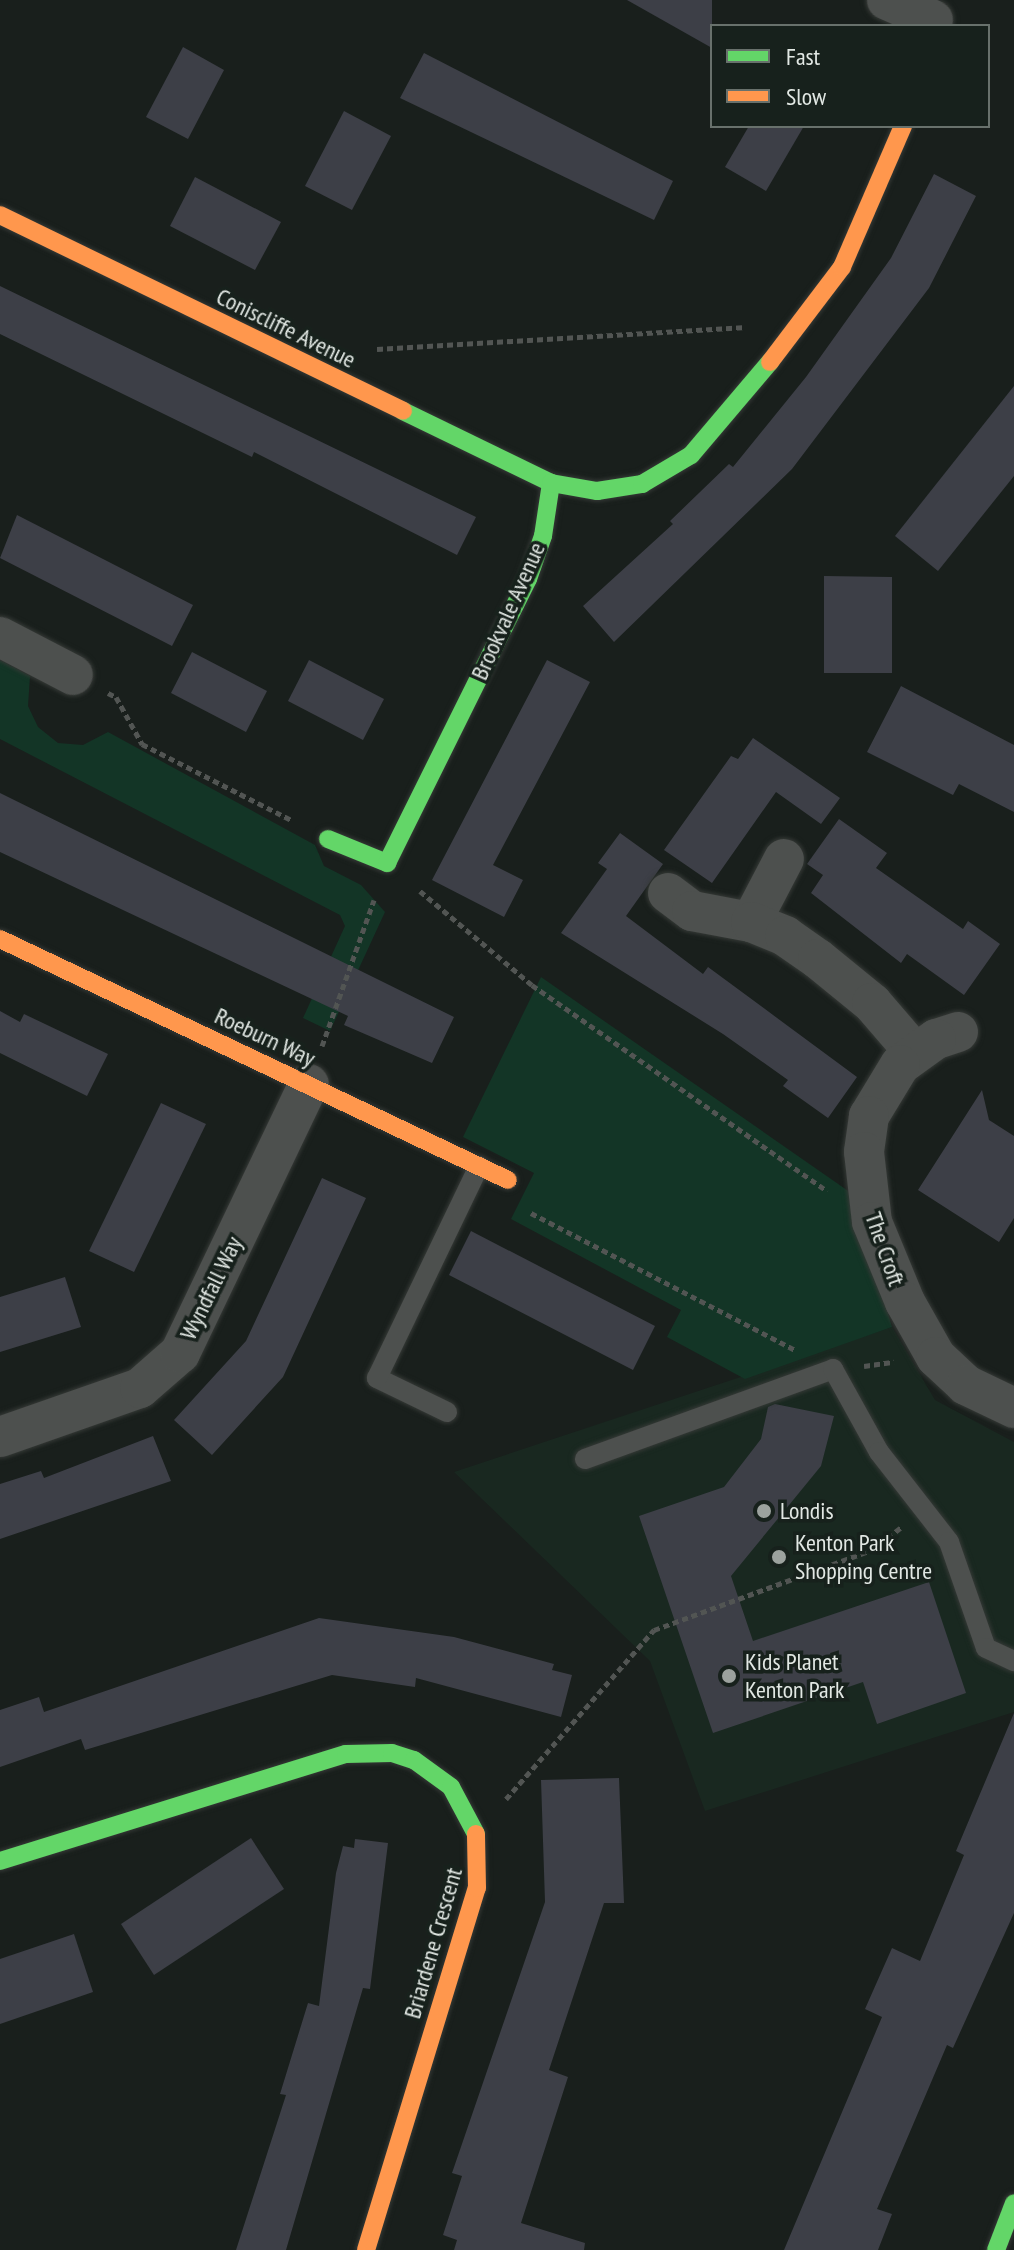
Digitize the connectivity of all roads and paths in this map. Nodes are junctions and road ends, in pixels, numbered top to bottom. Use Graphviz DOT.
graph roads {
  1 [pos="887,0"];
  2 [pos="935,15"];
  3 [pos="902,128"];
  4 [pos="0,215"];
  5 [pos="799,323"];
  6 [pos="364,350"];
  7 [pos="551,483"];
  8 [pos="0,637"];
  9 [pos="73,675"];
  10 [pos="328,839"];
  11 [pos="784,859"];
  12 [pos="387,863"];
  13 [pos="668,893"];
  14 [pos="751,922"];
  15 [pos="0,939"];
  16 [pos="958,1032"];
  17 [pos="915,1053"];
  18 [pos="309,1084"];
  19 [pos="479,1166"];
  20 [pos="508,1180"];
  21 [pos="872,1222"];
  22 [pos="936,1357"];
  23 [pos="833,1369"];
  24 [pos="1014,1408"];
  25 [pos="447,1412"];
  26 [pos="0,1437"];
  27 [pos="585,1459"];
  28 [pos="924,1509"];
  29 [pos="1014,1661"];
  30 [pos="476,1833"];
  31 [pos="0,1861"];
  32 [pos="1014,2203"];
  33 [pos="366,2250"];
  34 [pos="996,2250"];
  1 -- 2 [label="street"];
  3 -- 5 [label="street"];
  4 -- 7 [label="street, Coniscliffe Avenue"];
  5 -- 6 [label="path"];
  5 -- 7 [label="street"];
  7 -- 12 [label="street, Brookvale Avenue"];
  8 -- 9 [label="street"];
  9 -- 10 [label="path"];
  10 -- 12 [label="street"];
  11 -- 14 [label="street"];
  12 -- 18 [label="path"];
  12 -- 21 [label="path"];
  13 -- 14 [label="street"];
  14 -- 17 [label="street"];
  15 -- 18 [label="street, Roeburn Way"];
  16 -- 17 [label="street, The Croft"];
  17 -- 21 [label="street, The Croft"];
  18 -- 19 [label="street, Roeburn Way"];
  18 -- 26 [label="street, Wyndfall Way"];
  19 -- 20 [label="street, Roeburn Way"];
  19 -- 25 [label="lane"];
  20 -- 23 [label="path"];
  21 -- 22 [label="street, The Croft"];
  22 -- 23 [label="path"];
  22 -- 24 [label="street, The Croft"];
  23 -- 27 [label="lane"];
  23 -- 28 [label="lane"];
  28 -- 29 [label="lane"];
  28 -- 30 [label="path"];
  30 -- 31 [label="street, Briardene Crescent"];
  30 -- 33 [label="street, Briardene Crescent"];
  32 -- 34 [label="street"];
}
